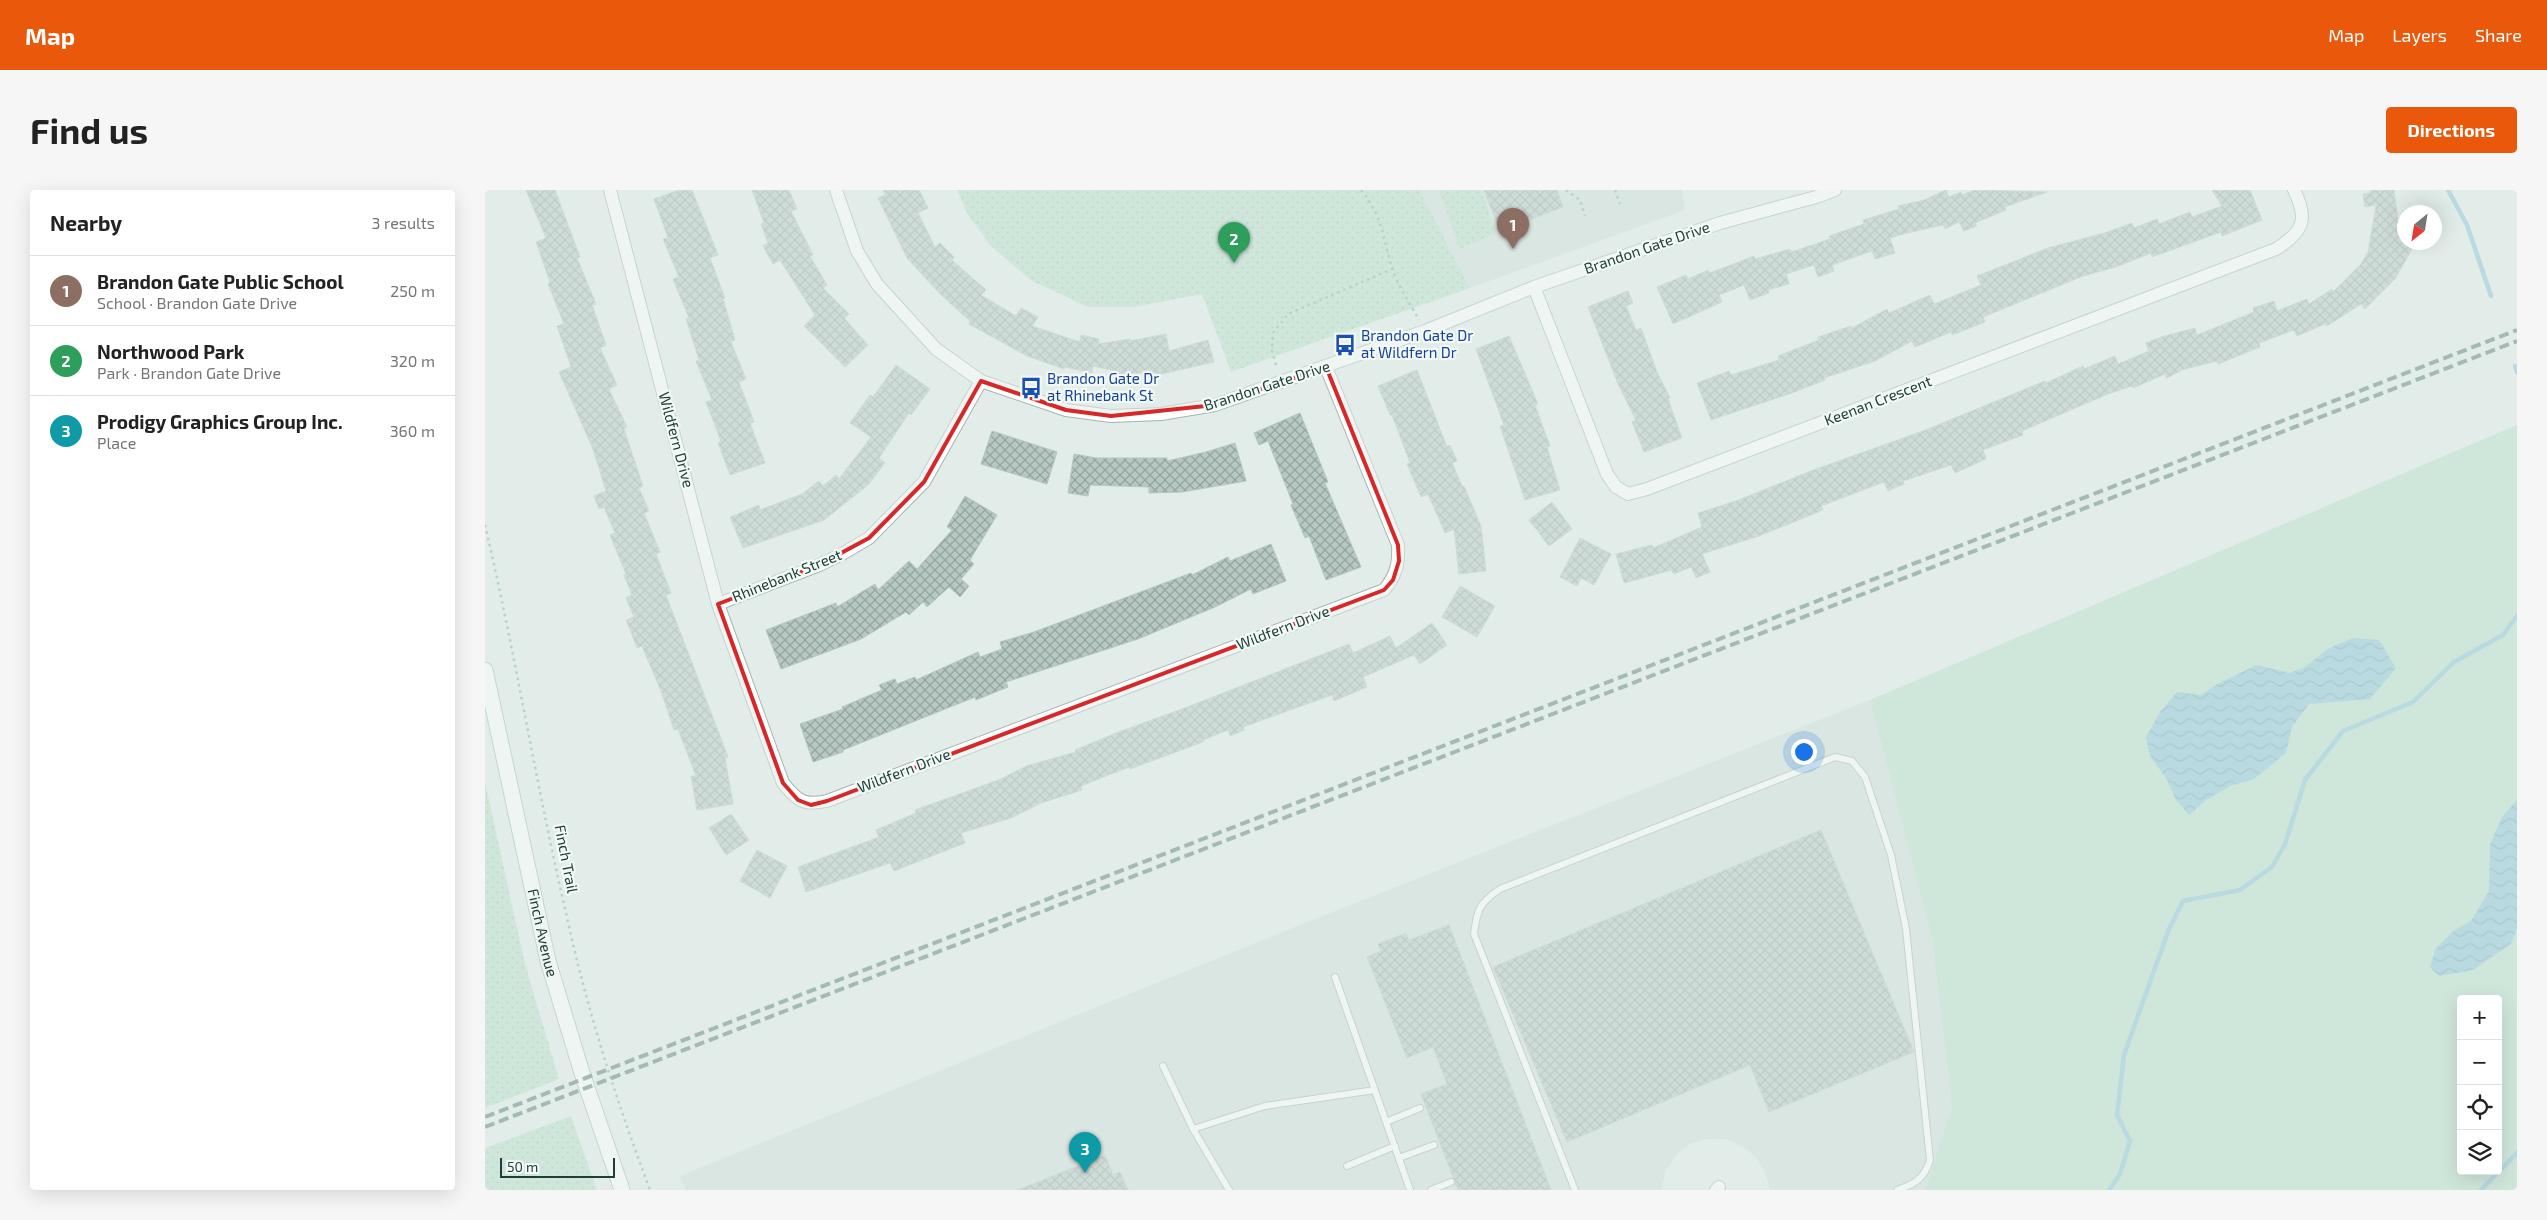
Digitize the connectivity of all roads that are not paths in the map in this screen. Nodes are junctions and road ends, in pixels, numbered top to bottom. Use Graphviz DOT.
graph roads {
  1 [pos="610,190"];
  2 [pos="836,190"];
  3 [pos="1835,190"];
  4 [pos="2294,190"];
  5 [pos="1815,194"];
  6 [pos="1534,287"];
  7 [pos="1326,367"];
  8 [pos="981,381"];
  9 [pos="718,604"];
  10 [pos="485,670"];
  11 [pos="1335,977"];
  12 [pos="1163,1066"];
  13 [pos="1375,1090"];
  14 [pos="1420,1108"];
  15 [pos="1386,1122"];
  16 [pos="1193,1129"];
  17 [pos="1434,1145"];
  18 [pos="1395,1146"];
  19 [pos="1399,1158"];
  20 [pos="1347,1166"];
  21 [pos="1451,1182"];
  22 [pos="622,1190"];
  23 [pos="1229,1190"];
  24 [pos="1410,1190"];
  25 [pos="1431,1190"];
  26 [pos="1575,1190"];
  27 [pos="1897,1190"];
  1 -- 9 [label="street, Wildfern Drive"];
  2 -- 8 [label="street, Brandon Gate Drive"];
  3 -- 5 [label="street, Brandon Gate Drive"];
  4 -- 6 [label="street, Keenan Crescent"];
  5 -- 6 [label="street, Brandon Gate Drive"];
  6 -- 7 [label="street, Brandon Gate Drive"];
  7 -- 8 [label="street, Brandon Gate Drive"];
  7 -- 9 [label="street, Wildfern Drive"];
  8 -- 9 [label="street, Rhinebank Street"];
  10 -- 22 [label="main road, Finch Avenue"];
  11 -- 13 [label="lane"];
  12 -- 16 [label="lane"];
  13 -- 15 [label="lane"];
  13 -- 16 [label="lane"];
  14 -- 15 [label="lane"];
  15 -- 18 [label="lane"];
  16 -- 23 [label="lane"];
  17 -- 19 [label="lane"];
  18 -- 19 [label="lane"];
  18 -- 20 [label="lane"];
  19 -- 24 [label="lane"];
  21 -- 25 [label="lane"];
  26 -- 27 [label="lane"];
}
